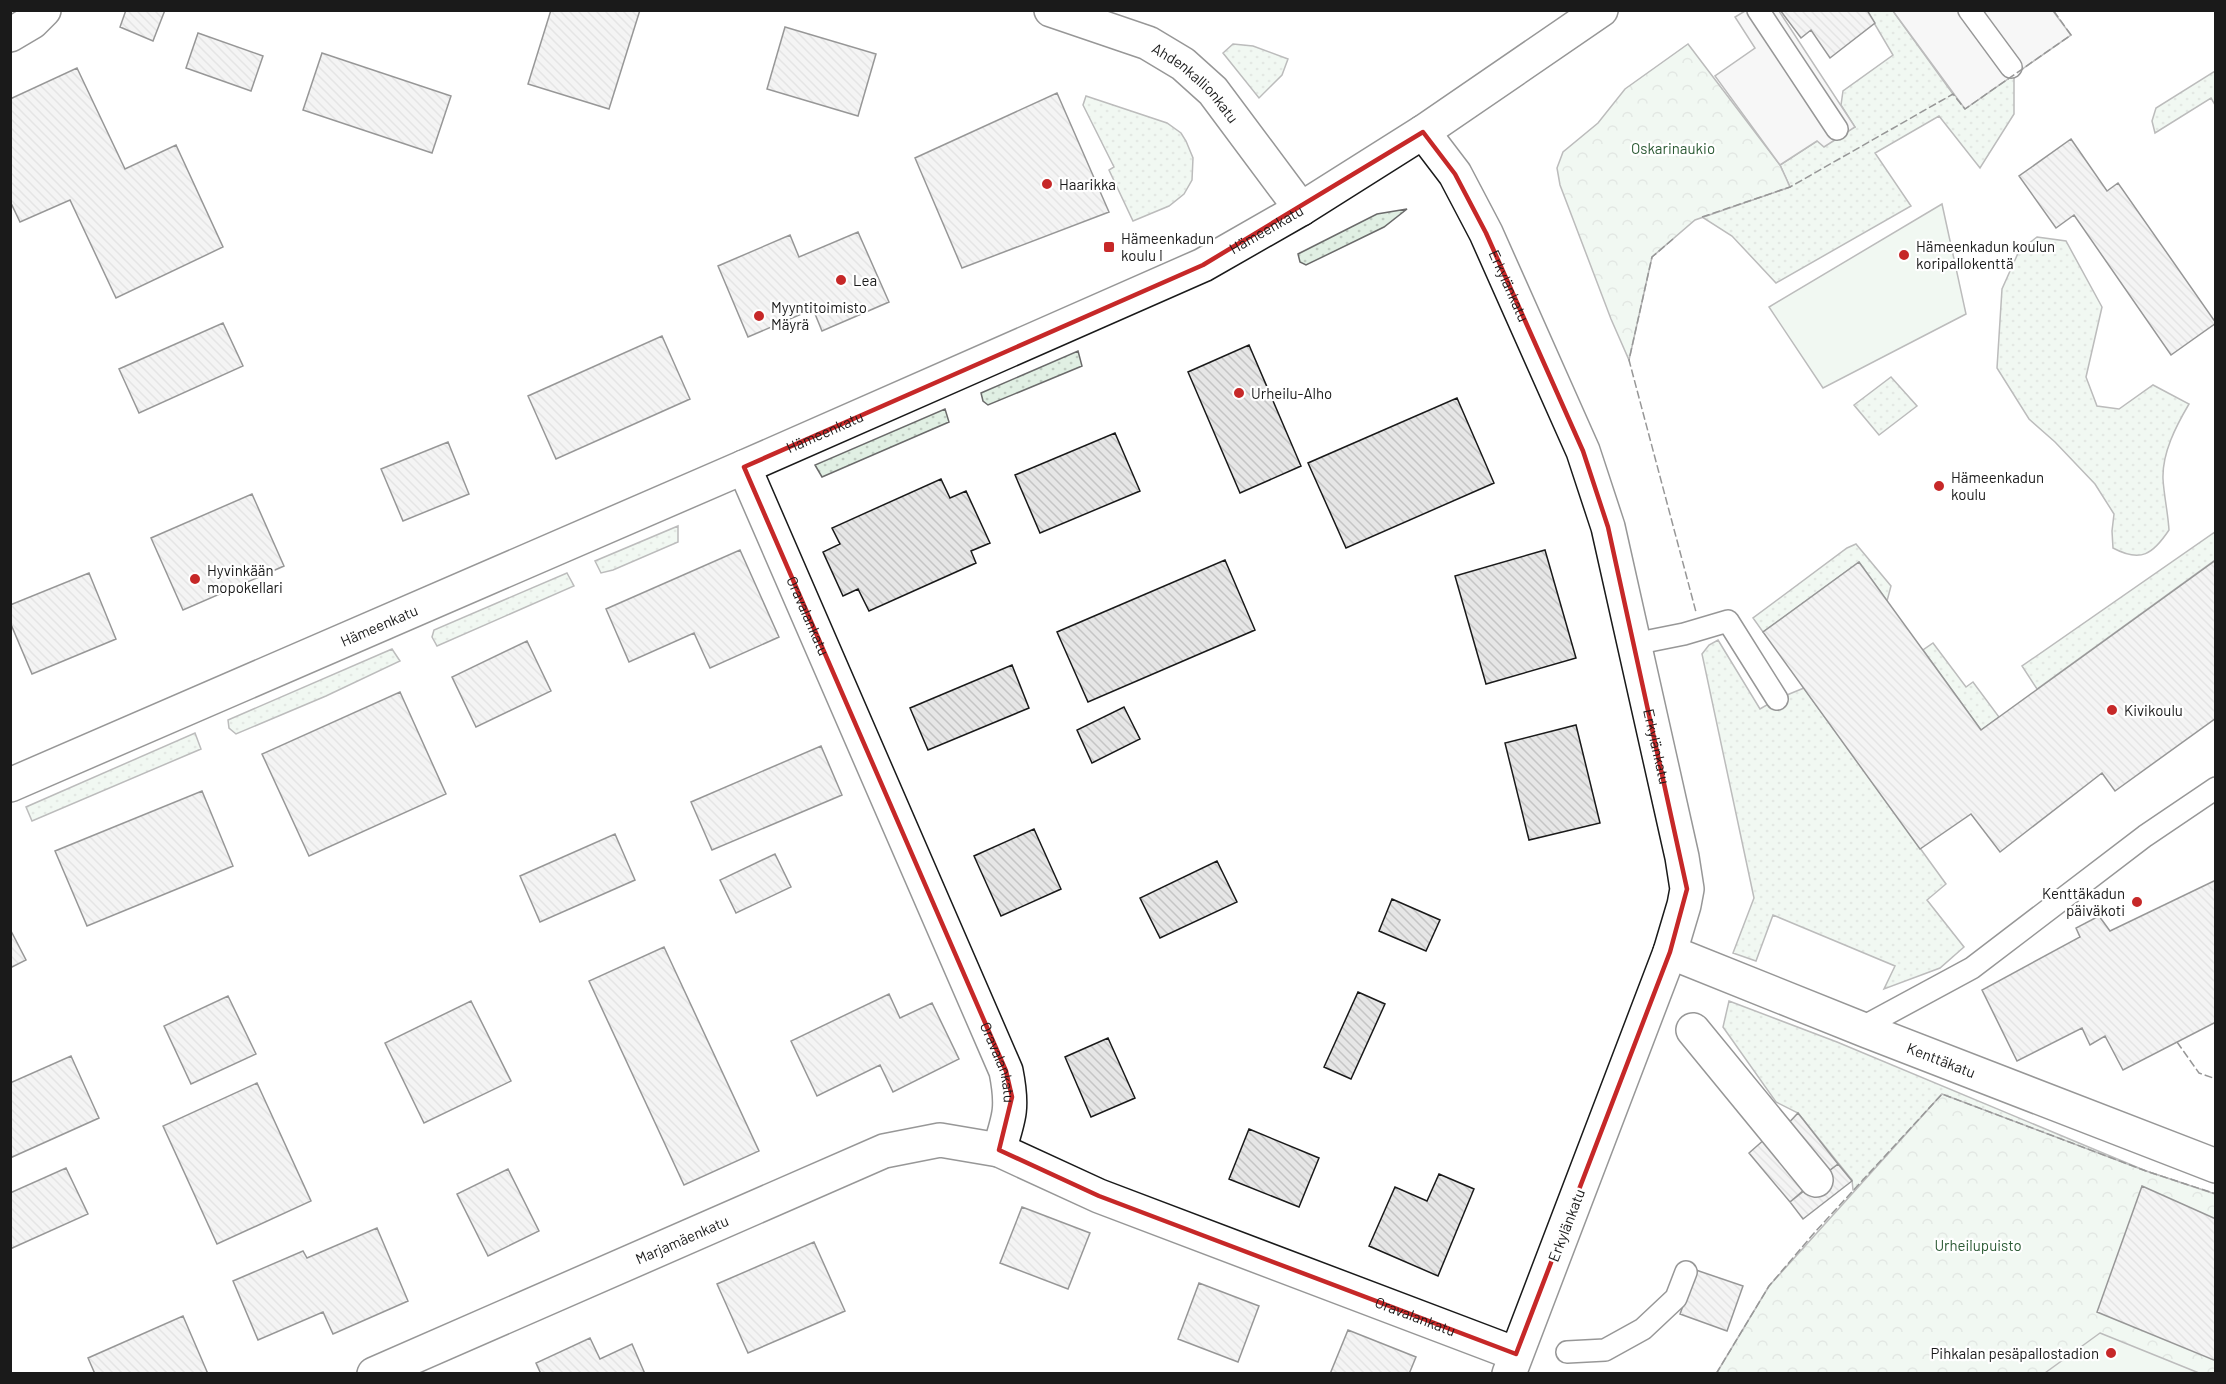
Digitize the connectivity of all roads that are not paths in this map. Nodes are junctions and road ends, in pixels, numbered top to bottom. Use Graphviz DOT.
graph roads {
  1 [pos="44,10"];
  2 [pos="1051,10"];
  3 [pos="1601,10"];
  4 [pos="1758,10"];
  5 [pos="1969,10"];
  6 [pos="10,35"];
  7 [pos="2011,68"];
  8 [pos="1837,129"];
  9 [pos="1423,132"];
  10 [pos="1301,209"];
  11 [pos="744,467"];
  12 [pos="1634,644"];
  13 [pos="1777,699"];
  14 [pos="10,785"];
  15 [pos="2216,788"];
  16 [pos="1670,952"];
  17 [pos="1861,1028"];
  18 [pos="1693,1030"];
  19 [pos="999,1149"];
  20 [pos="2216,1166"];
  21 [pos="1816,1180"];
  22 [pos="1686,1272"];
  23 [pos="1567,1352"];
  24 [pos="1513,1364"];
  25 [pos="374,1374"];
  1 -- 6 [label="street"];
  2 -- 10 [label="street, Ahdenkallionkatu"];
  3 -- 9 [label="street, Hämeenkatu"];
  4 -- 8 [label="lane"];
  5 -- 7 [label="lane"];
  9 -- 10 [label="street, Hämeenkatu"];
  9 -- 12 [label="street, Erkylänkatu"];
  10 -- 11 [label="street, Hämeenkatu"];
  11 -- 14 [label="street, Hämeenkatu"];
  11 -- 19 [label="street, Oravalankatu"];
  12 -- 13 [label="lane"];
  12 -- 16 [label="street, Erkylänkatu"];
  15 -- 17 [label="lane"];
  16 -- 17 [label="street, Kenttäkatu"];
  16 -- 24 [label="street, Erkylänkatu"];
  17 -- 20 [label="street, Kenttäkatu"];
  18 -- 21 [label="street"];
  19 -- 24 [label="street, Oravalankatu"];
  19 -- 25 [label="street, Marjamäenkatu"];
  22 -- 23 [label="lane"];
}
